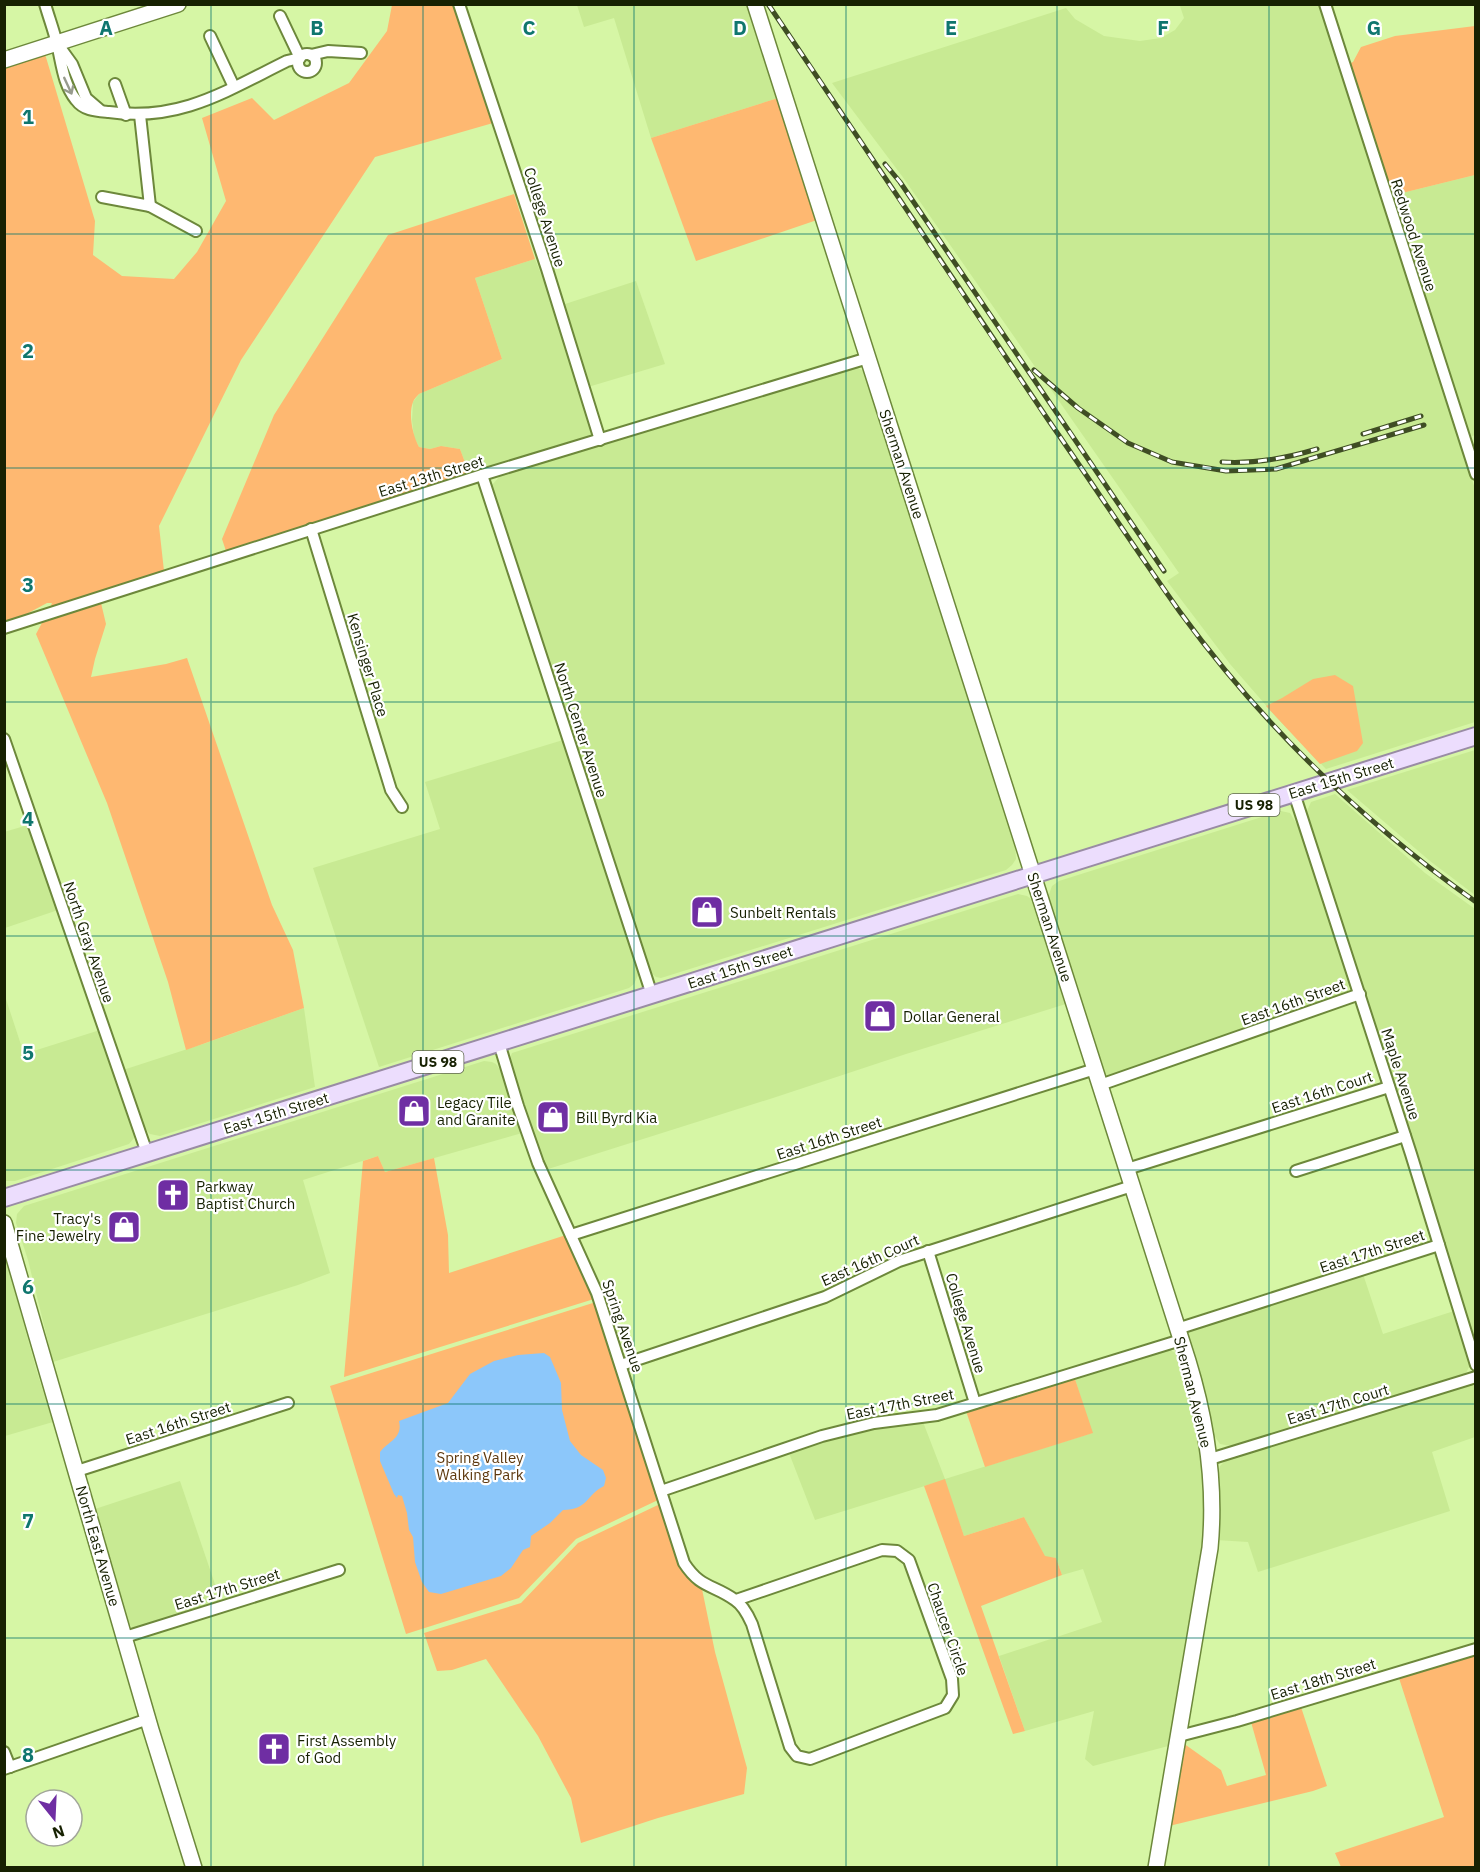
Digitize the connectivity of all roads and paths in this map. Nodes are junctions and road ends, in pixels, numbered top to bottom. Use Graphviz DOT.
graph roads {
  1 [pos="45,4"];
  2 [pos="178,4"];
  3 [pos="459,4"];
  4 [pos="755,4"];
  5 [pos="1325,4"];
  6 [pos="280,16"];
  7 [pos="210,36"];
  8 [pos="57,43"];
  9 [pos="361,53"];
  10 [pos="305,56"];
  11 [pos="4,60"];
  12 [pos="115,84"];
  13 [pos="234,87"];
  14 [pos="126,115"];
  15 [pos="140,115"];
  16 [pos="102,197"];
  17 [pos="150,206"];
  18 [pos="196,231"];
  19 [pos="868,358"];
  20 [pos="600,440"];
  21 [pos="1471,442"];
  22 [pos="1476,474"];
  23 [pos="482,475"];
  24 [pos="311,529"];
  25 [pos="4,628"];
  26 [pos="1476,736"];
  27 [pos="4,739"];
  28 [pos="1294,793"];
  29 [pos="402,807"];
  30 [pos="1033,875"];
  31 [pos="1360,994"];
  32 [pos="652,995"];
  33 [pos="499,1043"];
  34 [pos="1095,1069"];
  35 [pos="1100,1085"];
  36 [pos="1389,1087"];
  37 [pos="1405,1136"];
  38 [pos="147,1153"];
  39 [pos="1127,1169"];
  40 [pos="1296,1171"];
  41 [pos="1132,1186"];
  42 [pos="4,1198"];
  43 [pos="4,1223"];
  44 [pos="572,1235"];
  45 [pos="1439,1245"];
  46 [pos="928,1251"];
  47 [pos="1179,1335"];
  48 [pos="621,1365"];
  49 [pos="1476,1365"];
  50 [pos="1476,1377"];
  51 [pos="288,1403"];
  52 [pos="975,1403"];
  53 [pos="1210,1459"];
  54 [pos="77,1471"];
  55 [pos="661,1491"];
  56 [pos="339,1570"];
  57 [pos="736,1600"];
  58 [pos="124,1637"];
  59 [pos="1476,1649"];
  60 [pos="148,1719"];
  61 [pos="1179,1736"];
  62 [pos="4,1752"];
  63 [pos="7,1768"];
  64 [pos="194,1868"];
  65 [pos="1156,1868"];
  1 -- 8 [label="street"];
  2 -- 8 [label="street"];
  3 -- 20 [label="street, College Avenue"];
  4 -- 19 [label="street, Sherman Avenue"];
  5 -- 21 [label="street, Redwood Avenue"];
  6 -- 10 [label="street"];
  7 -- 13 [label="street"];
  8 -- 11 [label="street"];
  8 -- 14 [label="street"];
  9 -- 10 [label="street"];
  10 -- 13 [label="street"];
  12 -- 14 [label="street"];
  13 -- 15 [label="street"];
  14 -- 15 [label="street"];
  15 -- 17 [label="street"];
  16 -- 17 [label="street"];
  17 -- 18 [label="street"];
  19 -- 20 [label="street, East 13th Street"];
  19 -- 30 [label="street, Sherman Avenue"];
  20 -- 23 [label="street, East 13th Street"];
  21 -- 22 [label="street, Redwood Avenue"];
  23 -- 24 [label="street, East 13th Street"];
  23 -- 32 [label="street, North Center Avenue"];
  24 -- 25 [label="street, East 13th Street"];
  24 -- 29 [label="street, Kensinger Place"];
  26 -- 28 [label="main road, East 15th Street / US 98"];
  27 -- 38 [label="street, North Gray Avenue"];
  28 -- 30 [label="main road, East 15th Street / US 98"];
  28 -- 31 [label="street, Maple Avenue"];
  30 -- 32 [label="main road, East 15th Street / US 98"];
  30 -- 34 [label="street, Sherman Avenue"];
  31 -- 35 [label="street, East 16th Street"];
  31 -- 36 [label="street, Maple Avenue"];
  32 -- 33 [label="main road, East 15th Street / US 98"];
  33 -- 38 [label="main road, East 15th Street / US 98"];
  33 -- 44 [label="street, Spring Avenue"];
  34 -- 35 [label="street, Sherman Avenue"];
  34 -- 44 [label="street, East 16th Street"];
  35 -- 39 [label="street, Sherman Avenue"];
  36 -- 37 [label="street, Maple Avenue"];
  36 -- 39 [label="street, East 16th Court"];
  37 -- 40 [label="street"];
  37 -- 45 [label="street, Maple Avenue"];
  38 -- 42 [label="main road, East 15th Street / US 98"];
  39 -- 41 [label="street, Sherman Avenue"];
  41 -- 46 [label="street, East 16th Court"];
  41 -- 47 [label="street, Sherman Avenue"];
  43 -- 54 [label="street, North East Avenue"];
  44 -- 48 [label="street, Spring Avenue"];
  45 -- 47 [label="street, East 17th Street"];
  45 -- 49 [label="street, Maple Avenue"];
  46 -- 48 [label="street, East 16th Court"];
  46 -- 52 [label="street, College Avenue"];
  47 -- 52 [label="street, East 17th Street"];
  47 -- 53 [label="street, Sherman Avenue"];
  48 -- 55 [label="street, Spring Avenue"];
  50 -- 53 [label="street, East 17th Court"];
  51 -- 54 [label="street, East 16th Street"];
  52 -- 55 [label="street, East 17th Street"];
  53 -- 61 [label="street, Sherman Avenue"];
  54 -- 58 [label="street, North East Avenue"];
  55 -- 57 [label="street, Spring Avenue"];
  56 -- 58 [label="street, East 17th Street"];
  57 -- 57 [label="street, Chaucer Circle"];
  58 -- 60 [label="street, North East Avenue"];
  59 -- 61 [label="street, East 18th Street"];
  60 -- 63 [label="street"];
  60 -- 64 [label="street, North East Avenue"];
  61 -- 65 [label="street, Sherman Avenue"];
  62 -- 63 [label="street"];
}
